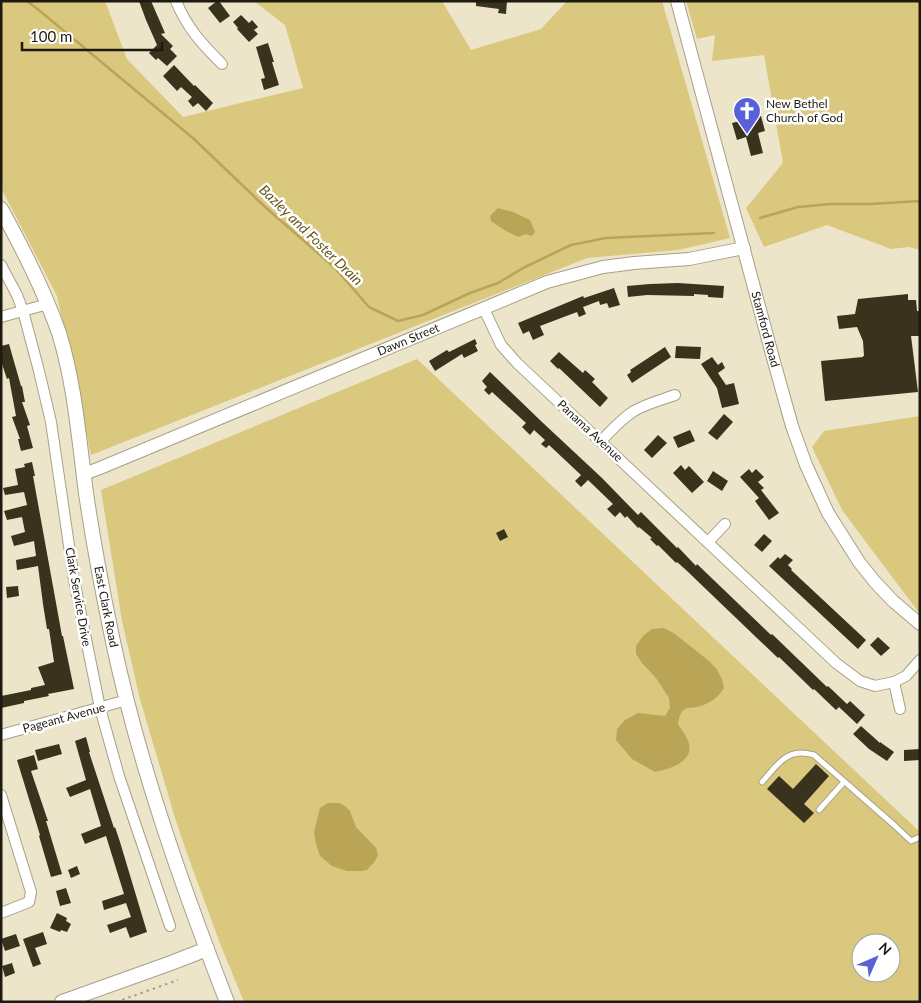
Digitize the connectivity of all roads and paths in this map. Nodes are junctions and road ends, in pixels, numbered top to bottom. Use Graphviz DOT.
graph roads {
  1 [pos="176,1"];
  2 [pos="677,1"];
  3 [pos="222,64"];
  4 [pos="1,209"];
  5 [pos="744,248"];
  6 [pos="1,265"];
  7 [pos="48,304"];
  8 [pos="484,310"];
  9 [pos="23,311"];
  10 [pos="1,317"];
  11 [pos="675,395"];
  12 [pos="601,441"];
  13 [pos="84,474"];
  14 [pos="725,524"];
  15 [pos="708,542"];
  16 [pos="920,624"];
  17 [pos="920,660"];
  18 [pos="894,682"];
  19 [pos="127,700"];
  20 [pos="100,708"];
  21 [pos="900,709"];
  22 [pos="1,735"];
  23 [pos="762,782"];
  24 [pos="844,782"];
  25 [pos="1,795"];
  26 [pos="819,810"];
  27 [pos="920,837"];
  28 [pos="1,913"];
  29 [pos="170,926"];
  30 [pos="207,949"];
  31 [pos="178,980"];
  32 [pos="62,1002"];
  33 [pos="116,1002"];
  34 [pos="228,1002"];
  1 -- 3 [label="street"];
  2 -- 5 [label="street, Stamford Road"];
  4 -- 7 [label="main road, East Clark Road"];
  5 -- 8 [label="street, Dawn Street"];
  5 -- 16 [label="street, Stamford Road"];
  6 -- 9 [label="street, Clark Service Drive"];
  7 -- 9 [label="street"];
  7 -- 13 [label="main road, East Clark Road"];
  8 -- 12 [label="street, Panama Avenue"];
  8 -- 13 [label="street, Dawn Street"];
  9 -- 10 [label="street"];
  9 -- 20 [label="street, Clark Service Drive"];
  11 -- 12 [label="street"];
  12 -- 15 [label="street, Panama Avenue"];
  13 -- 19 [label="main road, East Clark Road"];
  14 -- 15 [label="street"];
  15 -- 18 [label="street, Panama Avenue"];
  17 -- 18 [label="street"];
  18 -- 21 [label="street"];
  19 -- 20 [label="street, Pageant Avenue"];
  19 -- 30 [label="main road, East Clark Road"];
  20 -- 22 [label="street, Pageant Avenue"];
  20 -- 29 [label="street, Clark Service Drive"];
  23 -- 24 [label="lane"];
  24 -- 26 [label="lane"];
  24 -- 27 [label="lane"];
  25 -- 28 [label="street"];
  30 -- 32 [label="main road"];
  30 -- 34 [label="main road, East Clark Road"];
  31 -- 33 [label="path"];
}
